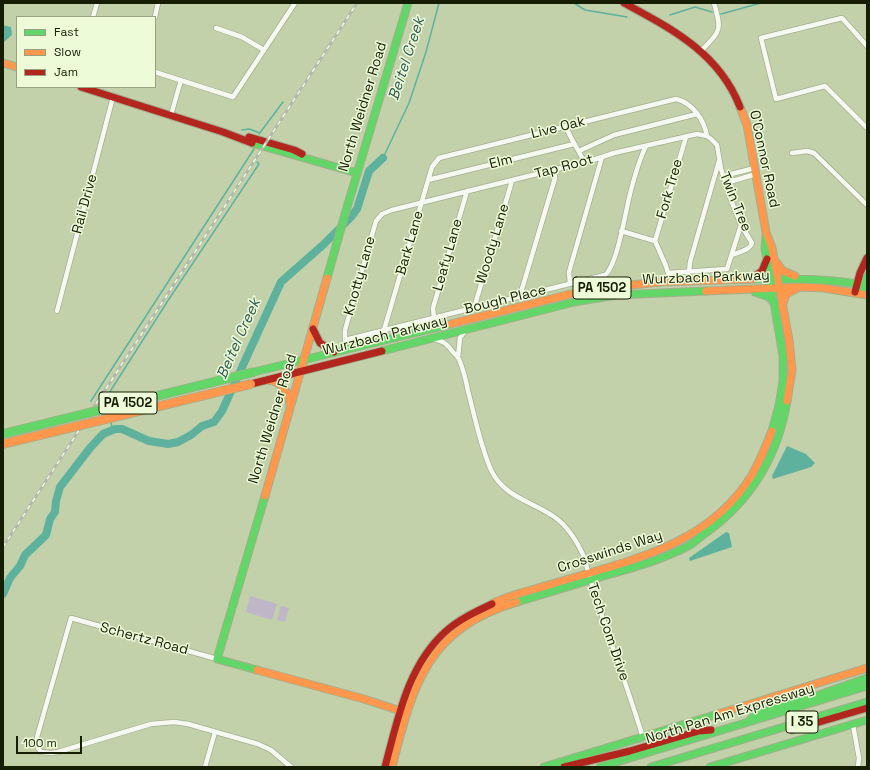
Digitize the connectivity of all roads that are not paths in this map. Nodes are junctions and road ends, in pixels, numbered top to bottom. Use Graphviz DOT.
graph roads {
  1 [pos="97,3"];
  2 [pos="158,3"];
  3 [pos="295,3"];
  4 [pos="408,3"];
  5 [pos="624,3"];
  6 [pos="714,3"];
  7 [pos="93,16"];
  8 [pos="155,16"];
  9 [pos="216,28"];
  10 [pos="867,46"];
  11 [pos="264,50"];
  12 [pos="701,51"];
  13 [pos="3,62"];
  14 [pos="16,67"];
  15 [pos="156,72"];
  16 [pos="181,80"];
  17 [pos="84,88"];
  18 [pos="113,97"];
  19 [pos="697,114"];
  20 [pos="171,115"];
  21 [pos="566,126"];
  22 [pos="867,128"];
  23 [pos="707,136"];
  24 [pos="686,137"];
  25 [pos="574,144"];
  26 [pos="646,146"];
  27 [pos="579,151"];
  28 [pos="792,153"];
  29 [pos="602,157"];
  30 [pos="439,158"];
  31 [pos="719,159"];
  32 [pos="584,162"];
  33 [pos="555,170"];
  34 [pos="755,171"];
  35 [pos="357,173"];
  36 [pos="723,176"];
  37 [pos="428,180"];
  38 [pos="512,181"];
  39 [pos="726,183"];
  40 [pos="467,192"];
  41 [pos="421,203"];
  42 [pos="867,204"];
  43 [pos="382,214"];
  44 [pos="741,225"];
  45 [pos="621,231"];
  46 [pos="655,241"];
  47 [pos="732,255"];
  48 [pos="867,258"];
  49 [pos="770,259"];
  50 [pos="689,272"];
  51 [pos="750,278"];
  52 [pos="800,278"];
  53 [pos="774,279"];
  54 [pos="864,283"];
  55 [pos="570,284"];
  56 [pos="800,287"];
  57 [pos="775,289"];
  58 [pos="749,290"];
  59 [pos="862,293"];
  60 [pos="523,296"];
  61 [pos="778,306"];
  62 [pos="474,308"];
  63 [pos="57,311"];
  64 [pos="434,318"];
  65 [pos="313,329"];
  66 [pos="384,330"];
  67 [pos="465,330"];
  68 [pos="432,338"];
  69 [pos="345,340"];
  70 [pos="334,352"];
  71 [pos="458,357"];
  72 [pos="304,359"];
  73 [pos="301,371"];
  74 [pos="266,380"];
  75 [pos="290,406"];
  76 [pos="3,434"];
  77 [pos="3,444"];
  78 [pos="590,577"];
  79 [pos="217,659"];
  80 [pos="867,668"];
  81 [pos="867,678"];
  82 [pos="867,686"];
  83 [pos="867,702"];
  84 [pos="867,708"];
  85 [pos="404,712"];
  86 [pos="867,720"];
  87 [pos="748,722"];
  88 [pos="853,725"];
  89 [pos="727,728"];
  90 [pos="215,732"];
  91 [pos="643,738"];
  92 [pos="732,742"];
  93 [pos="205,767"];
  94 [pos="291,767"];
  95 [pos="385,767"];
  96 [pos="392,767"];
  97 [pos="544,767"];
  98 [pos="564,767"];
  99 [pos="600,767"];
  100 [pos="650,767"];
  101 [pos="670,767"];
  102 [pos="710,767"];
  103 [pos="858,767"];
  1 -- 7 [label="street"];
  2 -- 8 [label="street"];
  3 -- 11 [label="street"];
  4 -- 35 [label="main road, North Weidner Road"];
  5 -- 12 [label="main road, O'Connor Road"];
  6 -- 12 [label="street"];
  9 -- 11 [label="street"];
  10 -- 22 [label="street"];
  11 -- 16 [label="street"];
  12 -- 34 [label="main road, O'Connor Road"];
  13 -- 14 [label="main road"];
  15 -- 16 [label="street"];
  16 -- 20 [label="street"];
  17 -- 18 [label="main road"];
  18 -- 20 [label="main road"];
  18 -- 63 [label="street, Rail Drive"];
  19 -- 21 [label="street, Live Oak"];
  19 -- 23 [label="street, Twin Tree"];
  19 -- 27 [label="street"];
  20 -- 35 [label="main road"];
  21 -- 25 [label="street"];
  21 -- 30 [label="street, Live Oak"];
  23 -- 24 [label="street, Tap Root"];
  23 -- 31 [label="street, Twin Tree"];
  24 -- 26 [label="street, Tap Root"];
  24 -- 46 [label="street, Fork Tree"];
  25 -- 27 [label="street"];
  25 -- 37 [label="street, Elm"];
  26 -- 29 [label="street, Tap Root"];
  26 -- 45 [label="street"];
  27 -- 32 [label="street"];
  28 -- 42 [label="street"];
  29 -- 32 [label="street, Tap Root"];
  29 -- 55 [label="street"];
  30 -- 37 [label="street, Bark Lane"];
  31 -- 36 [label="street, Twin Tree"];
  31 -- 50 [label="street"];
  32 -- 33 [label="street, Tap Root"];
  33 -- 38 [label="street, Tap Root"];
  33 -- 60 [label="street"];
  34 -- 36 [label="street"];
  34 -- 39 [label="street"];
  34 -- 49 [label="main road, O'Connor Road"];
  35 -- 65 [label="main road, North Weidner Road"];
  36 -- 39 [label="street, Twin Tree"];
  37 -- 41 [label="street, Bark Lane"];
  38 -- 40 [label="street, Tap Root"];
  38 -- 62 [label="street, Woody Lane"];
  39 -- 44 [label="street, Twin Tree"];
  40 -- 41 [label="street, Tap Root"];
  40 -- 64 [label="street, Leafy Lane"];
  41 -- 43 [label="street, Tap Root"];
  41 -- 66 [label="street, Bark Lane"];
  43 -- 69 [label="street, Knotty Lane"];
  44 -- 47 [label="street"];
  44 -- 47 [label="street, Twin Tree"];
  45 -- 46 [label="street"];
  45 -- 55 [label="street, Bough Place"];
  46 -- 50 [label="street"];
  47 -- 50 [label="street"];
  48 -- 54 [label="main road"];
  49 -- 51 [label="main road"];
  49 -- 52 [label="main road"];
  49 -- 53 [label="main road, O'Connor Road"];
  51 -- 53 [label="main road, Wurzbach Parkway / PA 1502"];
  51 -- 70 [label="main road, Wurzbach Parkway / PA 1502"];
  52 -- 53 [label="main road"];
  52 -- 54 [label="main road"];
  53 -- 57 [label="main road, O'Connor Road"];
  54 -- 59 [label="main road"];
  55 -- 60 [label="street, Bough Place"];
  56 -- 57 [label="main road"];
  56 -- 59 [label="main road"];
  56 -- 61 [label="main road"];
  57 -- 58 [label="main road, Wurzbach Parkway / PA 1502"];
  57 -- 61 [label="main road, Crosswinds Way"];
  58 -- 61 [label="main road"];
  58 -- 67 [label="main road, Wurzbach Parkway / PA 1502"];
  60 -- 62 [label="street, Bough Place"];
  61 -- 78 [label="main road, Crosswinds Way"];
  62 -- 64 [label="street, Bough Place"];
  64 -- 66 [label="street, Bough Place"];
  65 -- 70 [label="main road"];
  65 -- 72 [label="main road, North Weidner Road"];
  66 -- 69 [label="street, Bough Place"];
  67 -- 68 [label="main road, Wurzbach Parkway / PA 1502"];
  67 -- 71 [label="street, Tech Com Drive"];
  68 -- 71 [label="street, Tech Com Drive"];
  68 -- 73 [label="main road, Wurzbach Parkway / PA 1502"];
  70 -- 72 [label="main road, Wurzbach Parkway / PA 1502"];
  71 -- 78 [label="street, Tech Com Drive"];
  72 -- 73 [label="main road, North Weidner Road"];
  72 -- 76 [label="main road, Wurzbach Parkway / PA 1502, bridge"];
  73 -- 74 [label="main road, Wurzbach Parkway / PA 1502"];
  73 -- 75 [label="main road, North Weidner Road"];
  74 -- 75 [label="main road"];
  74 -- 77 [label="main road, Wurzbach Parkway / PA 1502, bridge"];
  75 -- 79 [label="main road, North Weidner Road"];
  78 -- 85 [label="main road, Crosswinds Way"];
  78 -- 91 [label="street, Tech Com Drive"];
  79 -- 85 [label="main road"];
  79 -- 90 [label="street, Schertz Road"];
  80 -- 91 [label="main road"];
  81 -- 87 [label="main road"];
  82 -- 87 [label="main road, North Pan Am Expressway / I 35"];
  83 -- 92 [label="main road, North Pan Am Expressway / I 35"];
  84 -- 92 [label="main road"];
  85 -- 95 [label="main road"];
  85 -- 96 [label="main road"];
  86 -- 88 [label="main road"];
  87 -- 89 [label="main road, North Pan Am Expressway / I 35"];
  88 -- 102 [label="main road"];
  88 -- 103 [label="street"];
  89 -- 98 [label="main road"];
  89 -- 99 [label="main road, North Pan Am Expressway / I 35"];
  90 -- 93 [label="street"];
  90 -- 94 [label="street"];
  91 -- 97 [label="main road"];
  92 -- 100 [label="main road, North Pan Am Expressway / I 35"];
  92 -- 101 [label="main road"];
}
